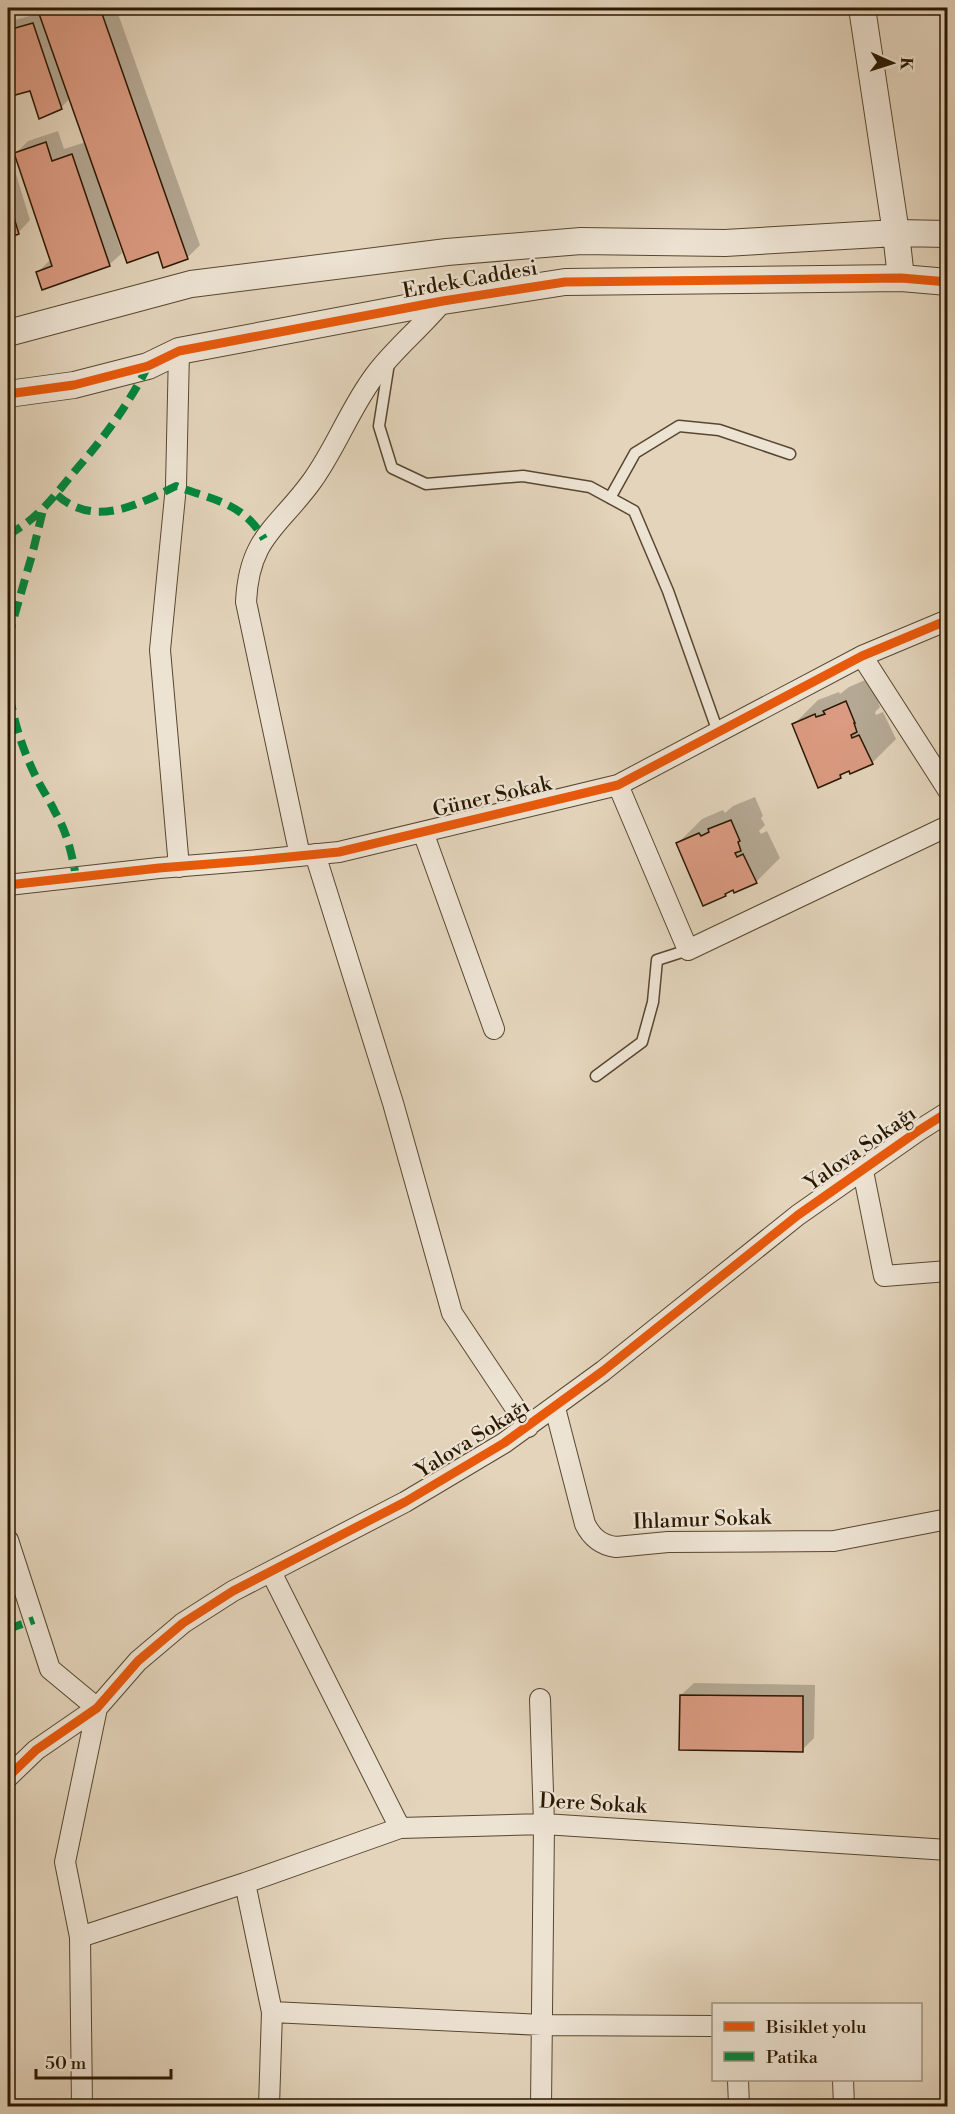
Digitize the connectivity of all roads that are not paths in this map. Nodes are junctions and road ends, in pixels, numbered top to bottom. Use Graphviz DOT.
graph roads {
  1 [pos="862,8"];
  2 [pos="896,233"];
  3 [pos="948,234"];
  4 [pos="901,278"];
  5 [pos="948,282"];
  6 [pos="443,301"];
  7 [pos="8,333"];
  8 [pos="178,351"];
  9 [pos="390,357"];
  10 [pos="8,394"];
  11 [pos="790,454"];
  12 [pos="610,498"];
  13 [pos="948,620"];
  14 [pos="862,656"];
  15 [pos="718,732"];
  16 [pos="618,785"];
  17 [pos="948,790"];
  18 [pos="948,826"];
  19 [pos="423,832"];
  20 [pos="308,855"];
  21 [pos="178,867"];
  22 [pos="8,885"];
  23 [pos="688,950"];
  24 [pos="494,1029"];
  25 [pos="596,1076"];
  26 [pos="948,1112"];
  27 [pos="863,1171"];
  28 [pos="948,1271"];
  29 [pos="555,1408"];
  30 [pos="528,1427"];
  31 [pos="948,1519"];
  32 [pos="8,1540"];
  33 [pos="271,1572"];
  34 [pos="540,1699"];
  35 [pos="97,1708"];
  36 [pos="8,1777"];
  37 [pos="544,1824"];
  38 [pos="400,1828"];
  39 [pos="948,1850"];
  40 [pos="245,1883"];
  41 [pos="80,1937"];
  42 [pos="272,2012"];
  43 [pos="542,2025"];
  44 [pos="712,2026"];
  45 [pos="738,2081"];
  46 [pos="843,2081"];
  47 [pos="82,2106"];
  48 [pos="269,2106"];
  49 [pos="541,2106"];
  50 [pos="739,2106"];
  51 [pos="844,2106"];
  1 -- 2 [label="street"];
  2 -- 3 [label="street, Erdek Caddesi"];
  2 -- 4 [label="street"];
  2 -- 7 [label="street, Erdek Caddesi"];
  4 -- 5 [label="street, Erdek Caddesi"];
  4 -- 6 [label="street, Erdek Caddesi"];
  6 -- 8 [label="street, Erdek Caddesi"];
  6 -- 9 [label="street"];
  8 -- 10 [label="street, Erdek Caddesi"];
  8 -- 21 [label="street"];
  9 -- 12 [label="lane"];
  9 -- 20 [label="street"];
  11 -- 12 [label="lane"];
  12 -- 15 [label="lane"];
  13 -- 14 [label="street, Güner Sokak"];
  14 -- 15 [label="street, Güner Sokak"];
  14 -- 17 [label="street"];
  15 -- 16 [label="street, Güner Sokak"];
  16 -- 19 [label="street, Güner Sokak"];
  16 -- 23 [label="street"];
  18 -- 23 [label="street"];
  19 -- 20 [label="street, Güner Sokak"];
  19 -- 24 [label="street"];
  20 -- 21 [label="street, Güner Sokak"];
  20 -- 30 [label="street"];
  21 -- 22 [label="street, Güner Sokak"];
  23 -- 25 [label="lane"];
  26 -- 27 [label="street, Yalova Sokağı"];
  27 -- 28 [label="street"];
  27 -- 29 [label="street, Yalova Sokağı"];
  29 -- 30 [label="street, Yalova Sokağı"];
  29 -- 31 [label="street, Ihlamur Sokak"];
  30 -- 33 [label="street, Yalova Sokağı"];
  32 -- 35 [label="street"];
  33 -- 35 [label="street, Yalova Sokağı"];
  33 -- 38 [label="street"];
  34 -- 37 [label="street"];
  35 -- 36 [label="street, Yalova Sokağı"];
  35 -- 41 [label="street"];
  37 -- 38 [label="street, Dere Sokak"];
  37 -- 39 [label="street, Dere Sokak"];
  37 -- 43 [label="street"];
  38 -- 40 [label="street, Dere Sokak"];
  40 -- 41 [label="street, Dere Sokak"];
  40 -- 42 [label="street"];
  41 -- 47 [label="street"];
  42 -- 43 [label="street"];
  42 -- 48 [label="street"];
  43 -- 44 [label="street"];
  43 -- 49 [label="street"];
  45 -- 50 [label="street"];
  46 -- 51 [label="street"];
}
